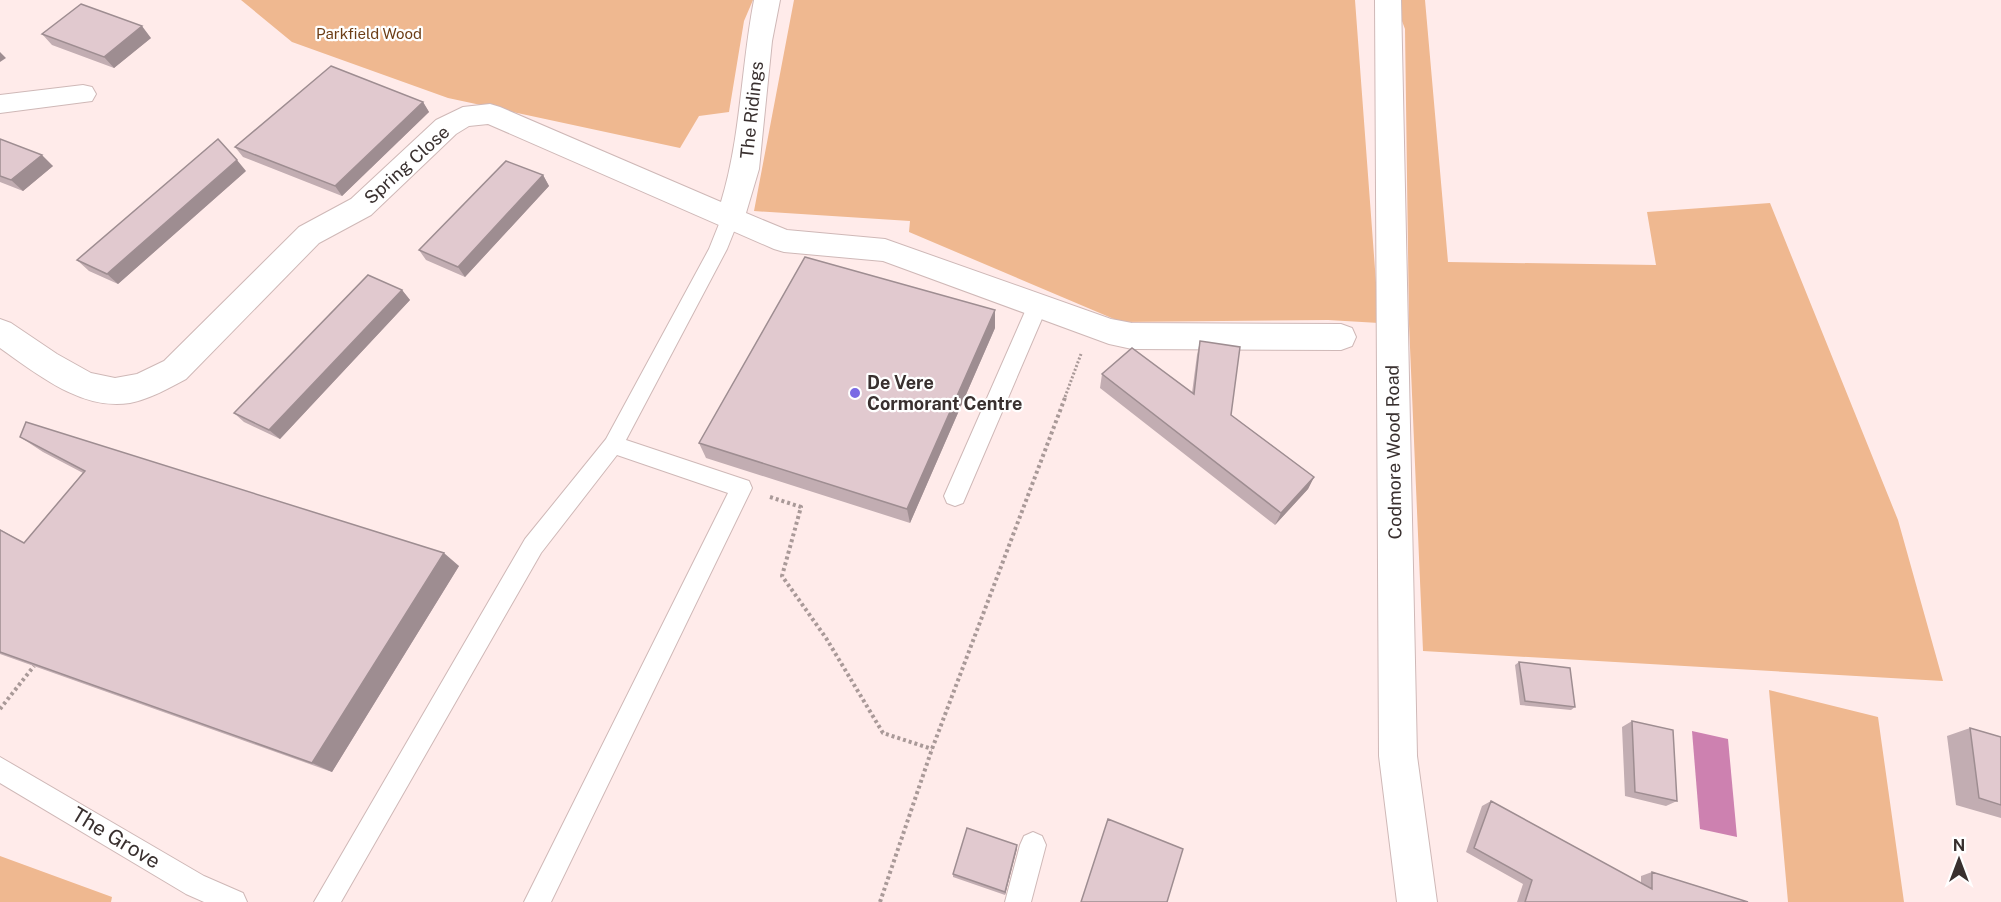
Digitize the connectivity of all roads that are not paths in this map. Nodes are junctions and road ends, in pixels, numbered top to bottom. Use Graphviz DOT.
graph roads {
  1 [pos="767,0"];
  2 [pos="1388,0"];
  3 [pos="83,94"];
  4 [pos="0,104"];
  5 [pos="730,219"];
  6 [pos="1037,307"];
  7 [pos="0,332"];
  8 [pos="1341,338"];
  9 [pos="613,445"];
  10 [pos="955,496"];
  11 [pos="0,769"];
  12 [pos="1034,845"];
  13 [pos="234,902"];
  14 [pos="327,902"];
  15 [pos="537,902"];
  16 [pos="1018,902"];
  17 [pos="1417,902"];
  1 -- 5 [label="street, The Ridings"];
  2 -- 17 [label="street, Codmore Wood Road"];
  3 -- 4 [label="street"];
  5 -- 6 [label="street, Spring Close"];
  5 -- 7 [label="street, Spring Close"];
  5 -- 9 [label="lane"];
  6 -- 8 [label="street, Spring Close"];
  6 -- 10 [label="lane"];
  9 -- 14 [label="lane"];
  9 -- 15 [label="lane"];
  11 -- 13 [label="lane, The Grove"];
  12 -- 16 [label="lane"];
}
